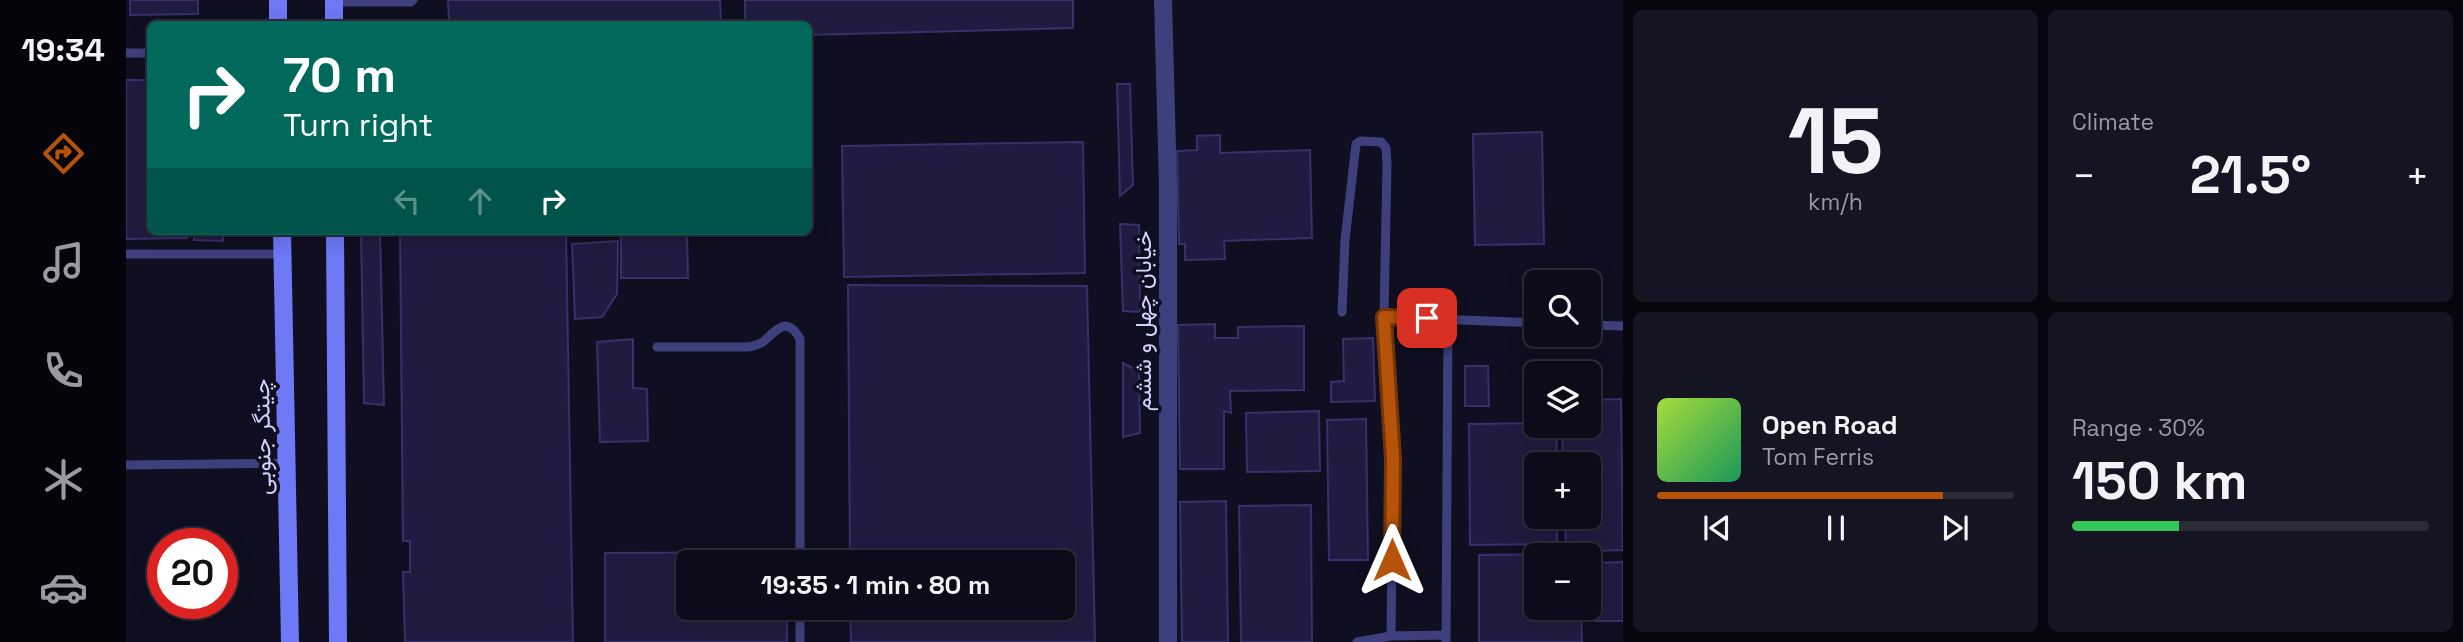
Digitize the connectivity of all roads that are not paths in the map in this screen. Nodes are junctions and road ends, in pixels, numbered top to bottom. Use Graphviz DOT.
graph roads {
  1 [pos="278,0"];
  2 [pos="413,0"];
  3 [pos="1163,0"];
  4 [pos="334,1"];
  5 [pos="278,21"];
  6 [pos="334,21"];
  7 [pos="126,53"];
  8 [pos="147,53"];
  9 [pos="282,235"];
  10 [pos="335,235"];
  11 [pos="126,254"];
  12 [pos="283,254"];
  13 [pos="1342,312"];
  14 [pos="1384,317"];
  15 [pos="1448,319"];
  16 [pos="1524,322"];
  17 [pos="1601,325"];
  18 [pos="1623,326"];
  19 [pos="657,347"];
  20 [pos="287,463"];
  21 [pos="126,465"];
  22 [pos="800,550"];
  23 [pos="800,620"];
  24 [pos="1391,636"];
  25 [pos="1446,638"];
  26 [pos="290,642"];
  27 [pos="338,642"];
  28 [pos="800,642"];
  29 [pos="1168,642"];
  30 [pos="1357,642"];
  1 -- 5 [label="main road"];
  2 -- 4 [label="lane"];
  3 -- 29 [label="street, خیابان چهل و ششم"];
  4 -- 6 [label="main road"];
  7 -- 8 [label="lane"];
  9 -- 12 [label="main road, چیتگر جنوبی"];
  10 -- 27 [label="main road"];
  11 -- 12 [label="lane"];
  12 -- 20 [label="main road, چیتگر جنوبی"];
  13 -- 14 [label="lane"];
  14 -- 15 [label="lane"];
  14 -- 24 [label="lane"];
  15 -- 16 [label="lane"];
  15 -- 25 [label="lane"];
  17 -- 18 [label="lane"];
  19 -- 22 [label="lane"];
  20 -- 21 [label="lane"];
  20 -- 26 [label="main road, چیتگر جنوبی"];
  23 -- 28 [label="lane"];
  24 -- 25 [label="lane"];
  24 -- 30 [label="lane"];
}
